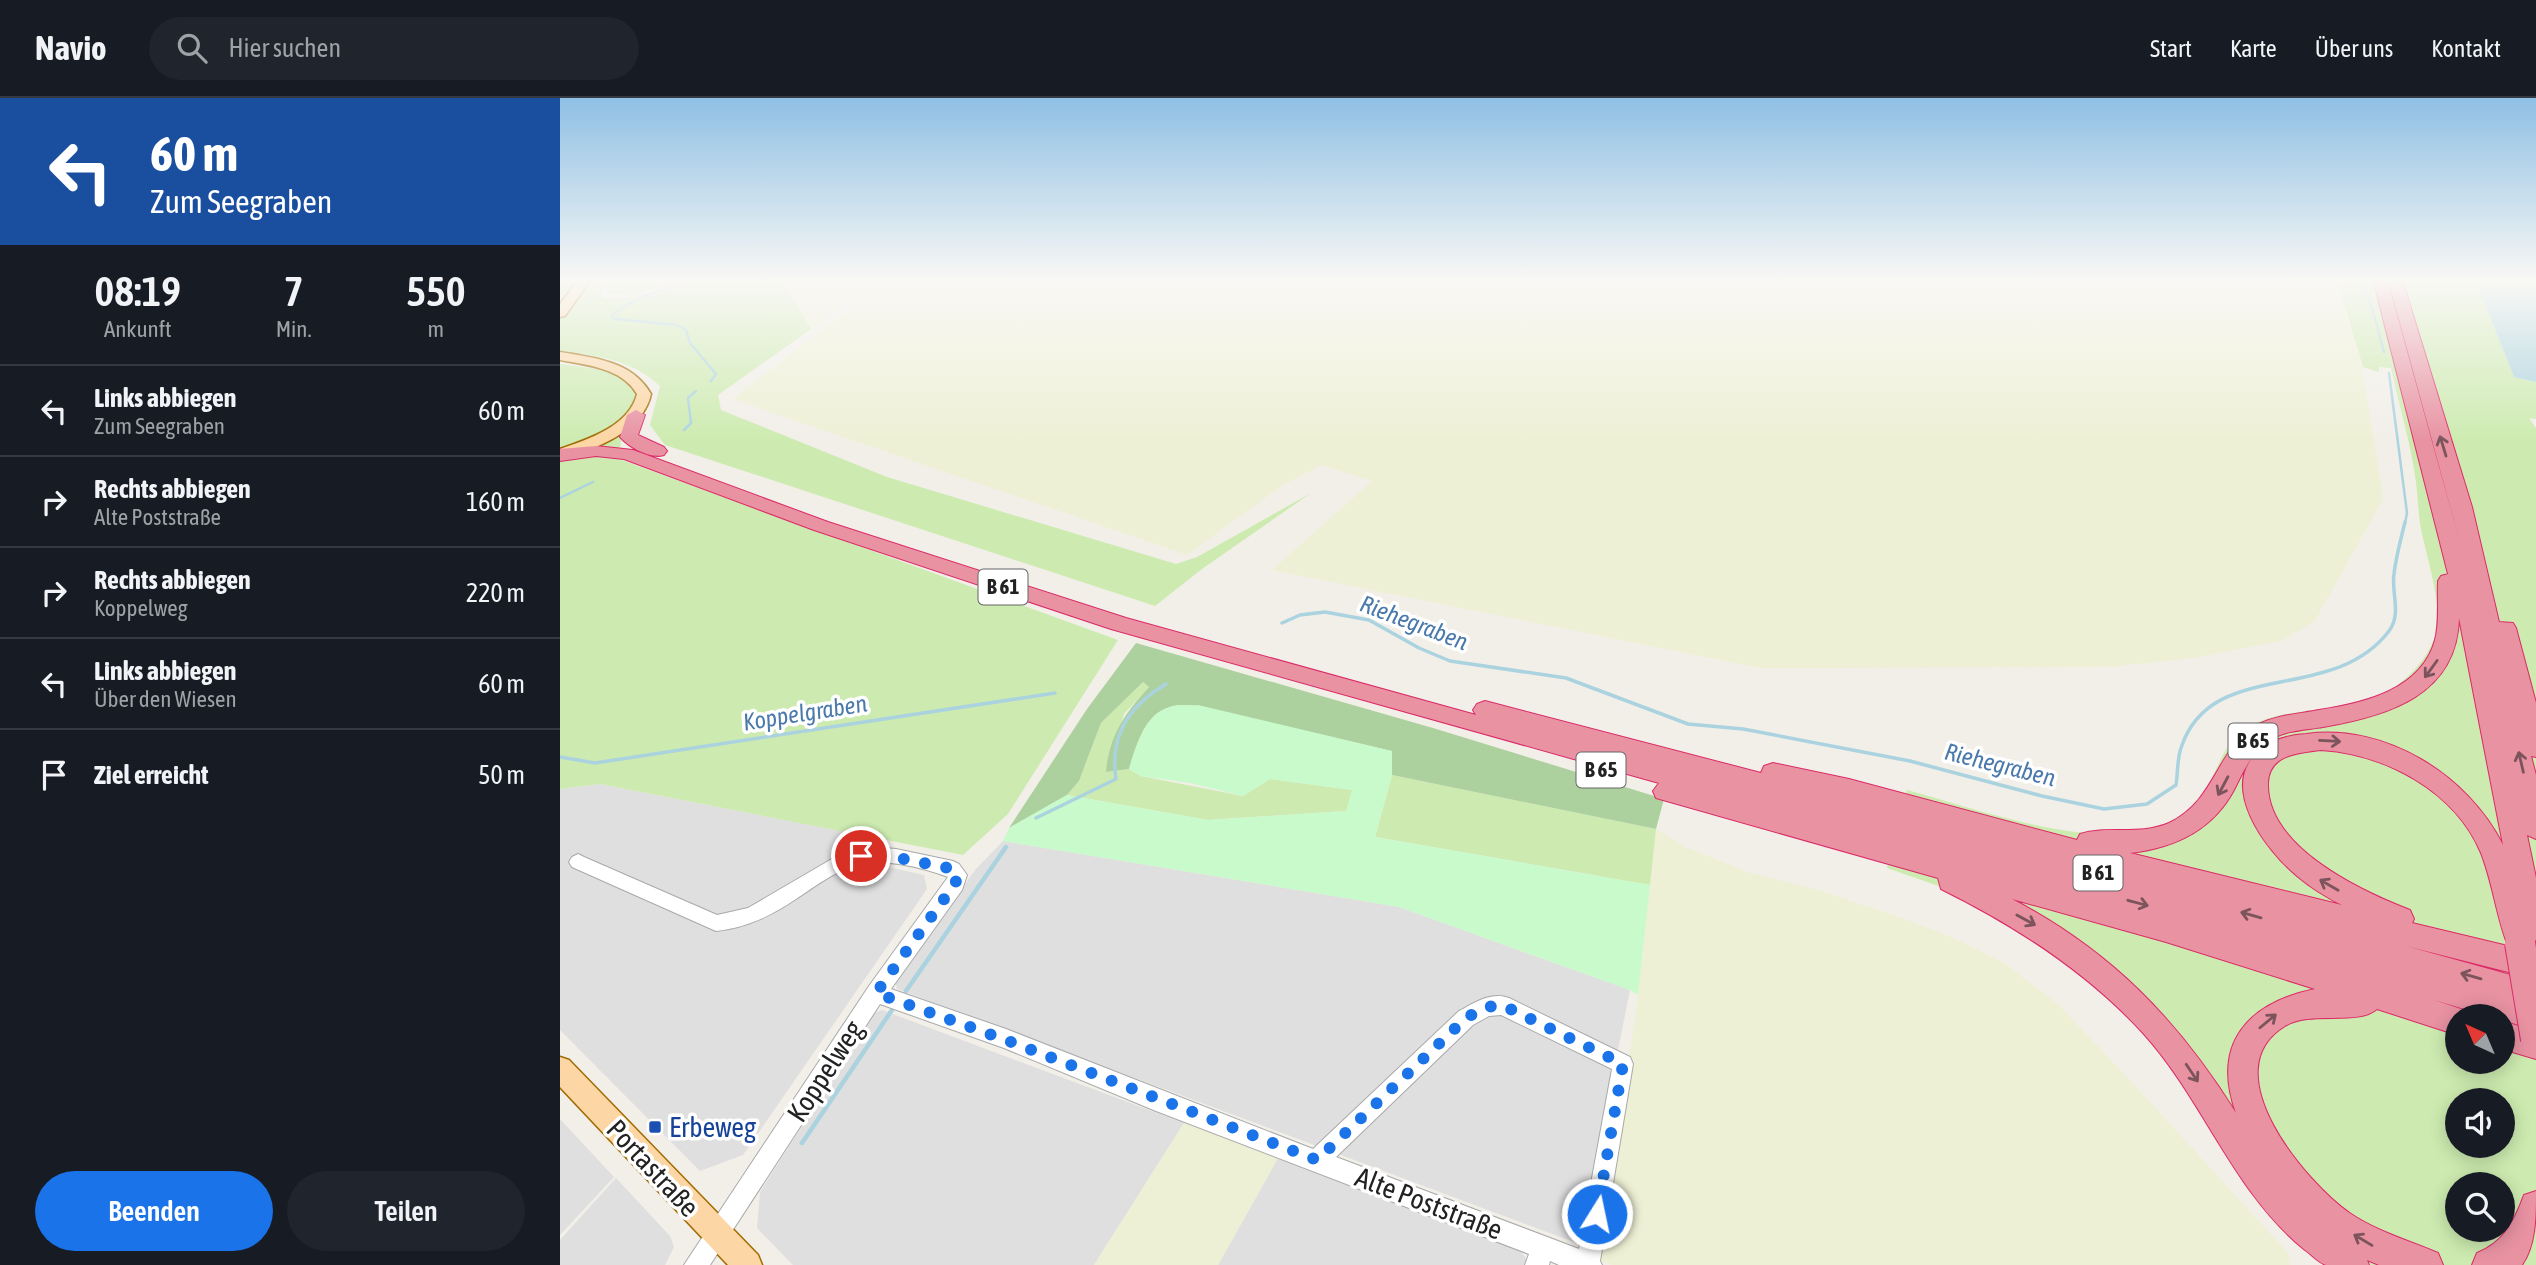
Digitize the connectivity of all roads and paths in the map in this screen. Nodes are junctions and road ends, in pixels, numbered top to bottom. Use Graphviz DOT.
graph roads {
  1 [pos="2393,333"];
  2 [pos="2412,333"];
  3 [pos="568,356"];
  4 [pos="2400,360"];
  5 [pos="2405,379"];
  6 [pos="640,407"];
  7 [pos="560,456"];
  8 [pos="2429,464"];
  9 [pos="2462,507"];
  10 [pos="2448,581"];
  11 [pos="2515,666"];
  12 [pos="2536,701"];
  13 [pos="1505,732"];
  14 [pos="2536,748"];
  15 [pos="1659,756"];
  16 [pos="2536,828"];
  17 [pos="2010,833"];
  18 [pos="1876,850"];
  19 [pos="578,862"];
  20 [pos="2482,951"];
  21 [pos="2530,951"];
  22 [pos="876,993"];
  23 [pos="2536,995"];
  24 [pos="2405,1006"];
  25 [pos="2536,1016"];
  26 [pos="2445,1018"];
  27 [pos="2515,1039"];
  28 [pos="2536,1039"];
  29 [pos="2536,1045"];
  30 [pos="560,1069"];
  31 [pos="1317,1160"];
  32 [pos="2536,1207"];
  33 [pos="717,1234"];
  34 [pos="1540,1256"];
  35 [pos="696,1265"];
  36 [pos="748,1265"];
  37 [pos="1589,1265"];
  38 [pos="2353,1265"];
  39 [pos="2426,1265"];
  40 [pos="2489,1265"];
  1 -- 4 [label="highway, B 65"];
  9 -- 2 [label="highway, one-way"];
  3 -- 6 [label="main road"];
  4 -- 5 [label="highway, B 65"];
  5 -- 8 [label="highway, B 65"];
  6 -- 7 [label="main road"];
  6 -- 15 [label="highway, B 61"];
  7 -- 13 [label="highway, B 61"];
  8 -- 10 [label="highway, B 65"];
  8 -- 21 [label="highway"];
  9 -- 11 [label="highway"];
  16 -- 9 [label="highway, one-way"];
  10 -- 17 [label="highway, B 65, one-way"];
  10 -- 21 [label="highway"];
  11 -- 12 [label="highway"];
  11 -- 14 [label="highway"];
  13 -- 18 [label="highway, B 65"];
  13 -- 25 [label="highway, B 61, one-way"];
  15 -- 17 [label="highway, B 65"];
  23 -- 15 [label="highway, B 61, one-way"];
  17 -- 20 [label="highway"];
  18 -- 24 [label="highway, B 65"];
  18 -- 38 [label="highway, one-way"];
  19 -- 22 [label="street, Koppelweg"];
  20 -- 21 [label="highway"];
  20 -- 21 [label="highway, one-way"];
  21 -- 28 [label="highway, bridge"];
  22 -- 31 [label="street, Alte Poststraße"];
  22 -- 33 [label="street, Koppelweg"];
  24 -- 26 [label="highway, B 65"];
  39 -- 24 [label="highway, one-way"];
  27 -- 29 [label="highway"];
  30 -- 33 [label="main road, Portastraße"];
  31 -- 34 [label="street, Alte Poststraße"];
  31 -- 37 [label="street"];
  32 -- 40 [label="highway"];
  33 -- 35 [label="street"];
  33 -- 36 [label="main road, Portastraße"];
  34 -- 37 [label="street, Alte Poststraße"];
}
